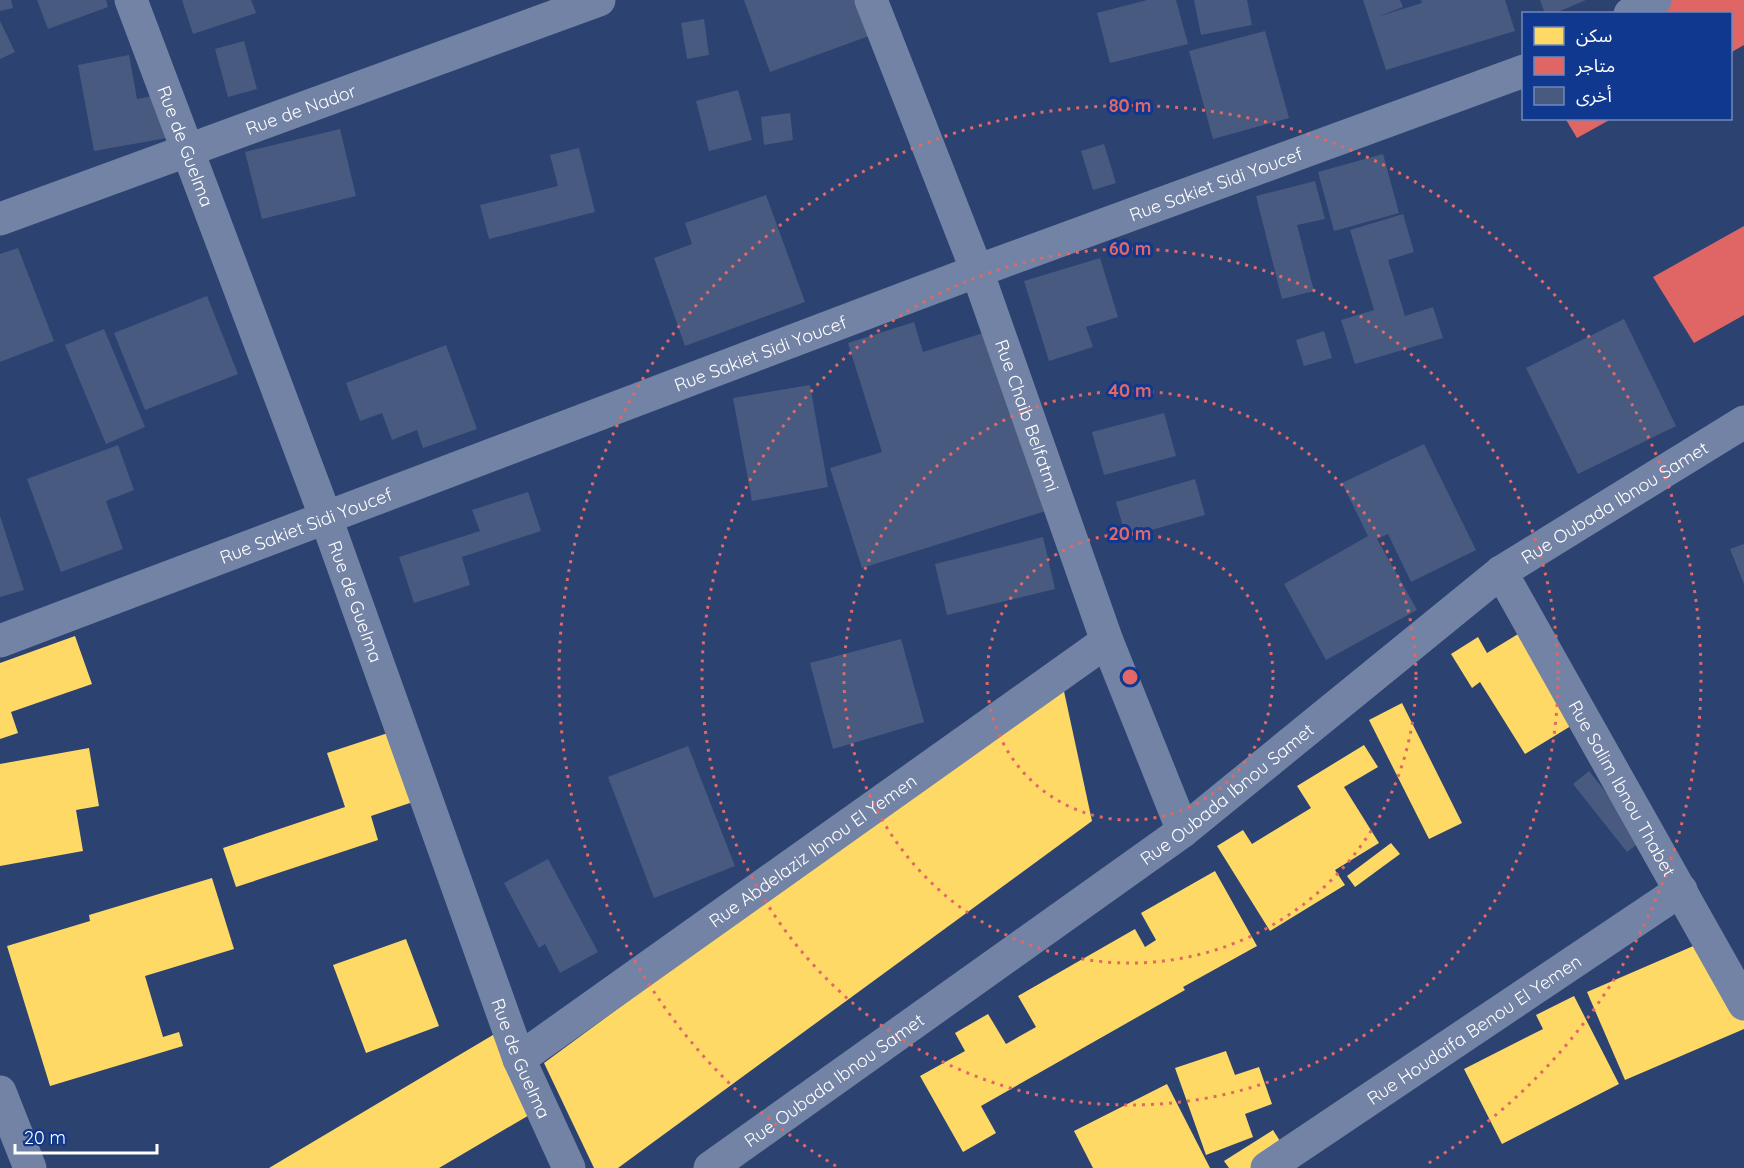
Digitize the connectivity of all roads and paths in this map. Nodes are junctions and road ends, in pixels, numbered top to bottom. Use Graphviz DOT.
graph roads {
  1 [pos="131,0"];
  2 [pos="599,0"];
  3 [pos="871,0"];
  4 [pos="1655,0"];
  5 [pos="1634,12"];
  6 [pos="1522,72"];
  7 [pos="188,149"];
  8 [pos="0,219"];
  9 [pos="977,272"];
  10 [pos="1744,422"];
  11 [pos="326,518"];
  12 [pos="1502,572"];
  13 [pos="0,641"];
  14 [pos="1107,641"];
  15 [pos="1183,831"];
  16 [pos="1681,890"];
  17 [pos="1744,1005"];
  18 [pos="519,1059"];
  19 [pos="0,1092"];
  20 [pos="18,1162"];
  21 [pos="1270,1167"];
  22 [pos="569,1168"];
  23 [pos="710,1168"];
  1 -- 7 [label="street, Rue de Guelma"];
  2 -- 7 [label="street, Rue de Nador"];
  3 -- 9 [label="street, Rue Chaib Belfatmi"];
  4 -- 5 [label="street"];
  6 -- 9 [label="street, Rue Sakiet Sidi Youcef"];
  7 -- 8 [label="street, Rue de Nador"];
  7 -- 11 [label="street, Rue de Guelma"];
  9 -- 11 [label="street, Rue Sakiet Sidi Youcef"];
  9 -- 14 [label="street, Rue Chaib Belfatmi"];
  10 -- 12 [label="street, Rue Oubada Ibnou Samet"];
  11 -- 13 [label="street, Rue Sakiet Sidi Youcef"];
  11 -- 18 [label="street, Rue de Guelma"];
  12 -- 15 [label="street, Rue Oubada Ibnou Samet"];
  12 -- 16 [label="street, Rue Salim Ibnou Thabet"];
  14 -- 15 [label="street, Rue Chaib Belfatmi"];
  14 -- 18 [label="street, Rue Abdelaziz Ibnou El Yemen"];
  15 -- 23 [label="street, Rue Oubada Ibnou Samet"];
  16 -- 17 [label="street, Rue Salim Ibnou Thabet"];
  16 -- 21 [label="street, Rue Houdaifa Benou El Yemen"];
  18 -- 22 [label="street, Rue de Guelma"];
  19 -- 20 [label="street"];
}
